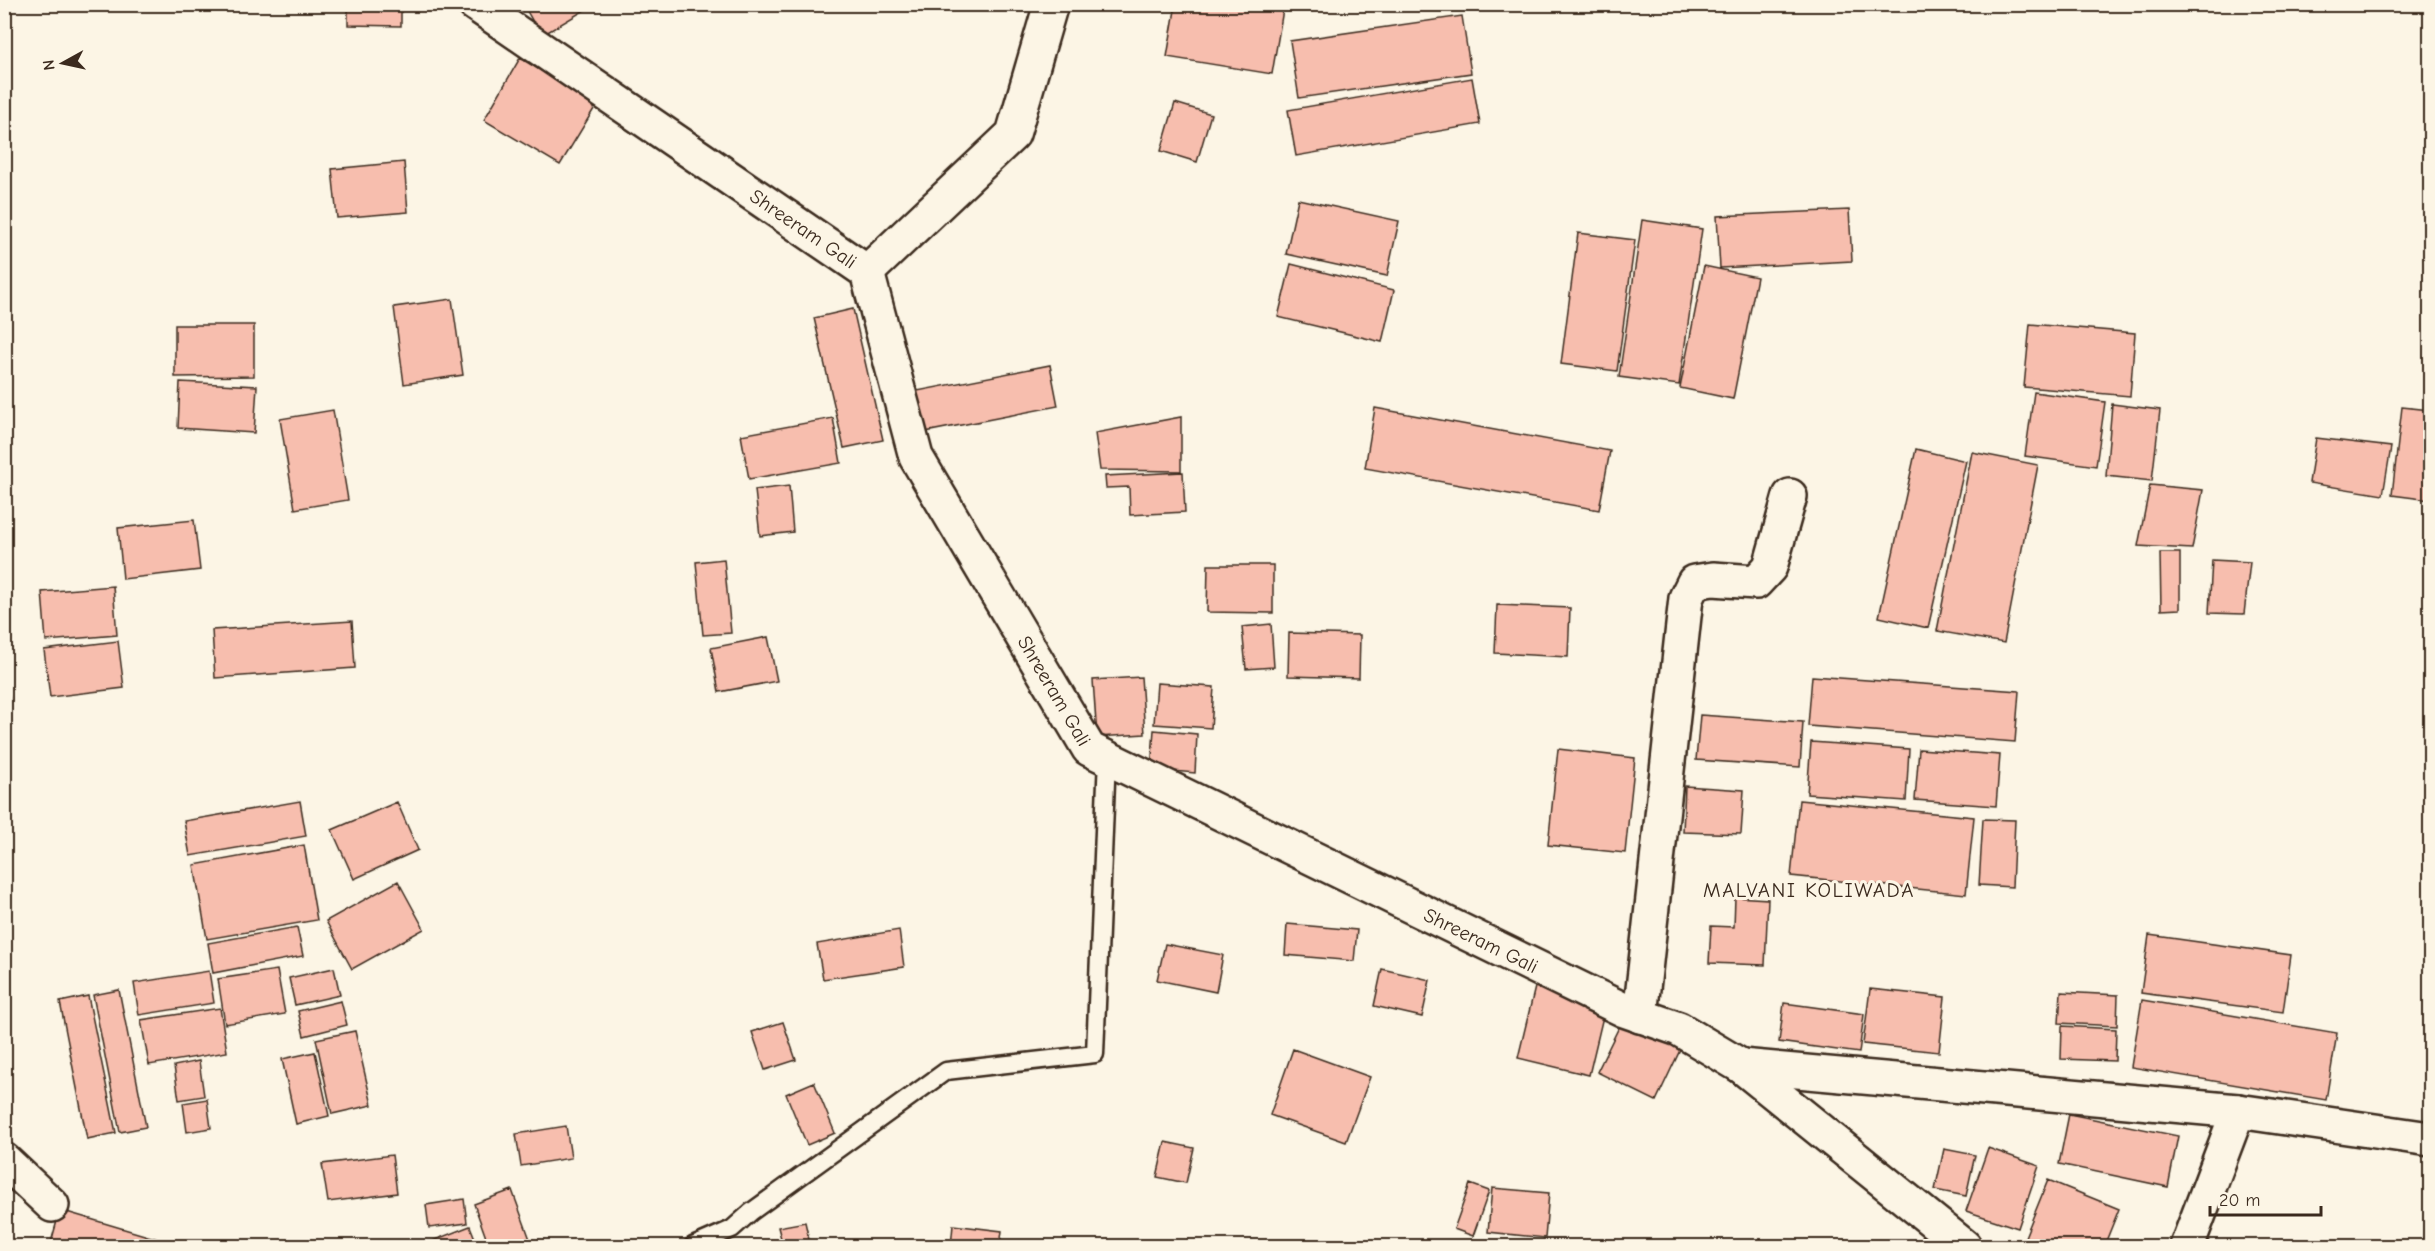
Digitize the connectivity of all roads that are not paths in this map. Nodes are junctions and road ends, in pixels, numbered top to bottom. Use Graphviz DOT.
graph roads {
  1 [pos="475,4"];
  2 [pos="1051,4"];
  3 [pos="867,272"];
  4 [pos="1790,496"];
  5 [pos="1107,757"];
  6 [pos="1640,1016"];
  7 [pos="1741,1066"];
  8 [pos="2238,1111"];
  9 [pos="2430,1140"];
  10 [pos="4,1160"];
  11 [pos="52,1205"];
  12 [pos="693,1246"];
  13 [pos="1964,1246"];
  14 [pos="2187,1246"];
  1 -- 3 [label="street, Shreeram Gali"];
  2 -- 3 [label="street"];
  3 -- 5 [label="street, Shreeram Gali"];
  4 -- 6 [label="street"];
  5 -- 6 [label="street, Shreeram Gali"];
  5 -- 12 [label="lane"];
  6 -- 7 [label="street, Shreeram Gali"];
  7 -- 8 [label="street"];
  7 -- 13 [label="street, Shreeram Gali"];
  8 -- 9 [label="street"];
  8 -- 14 [label="street"];
  10 -- 11 [label="street"];
}
